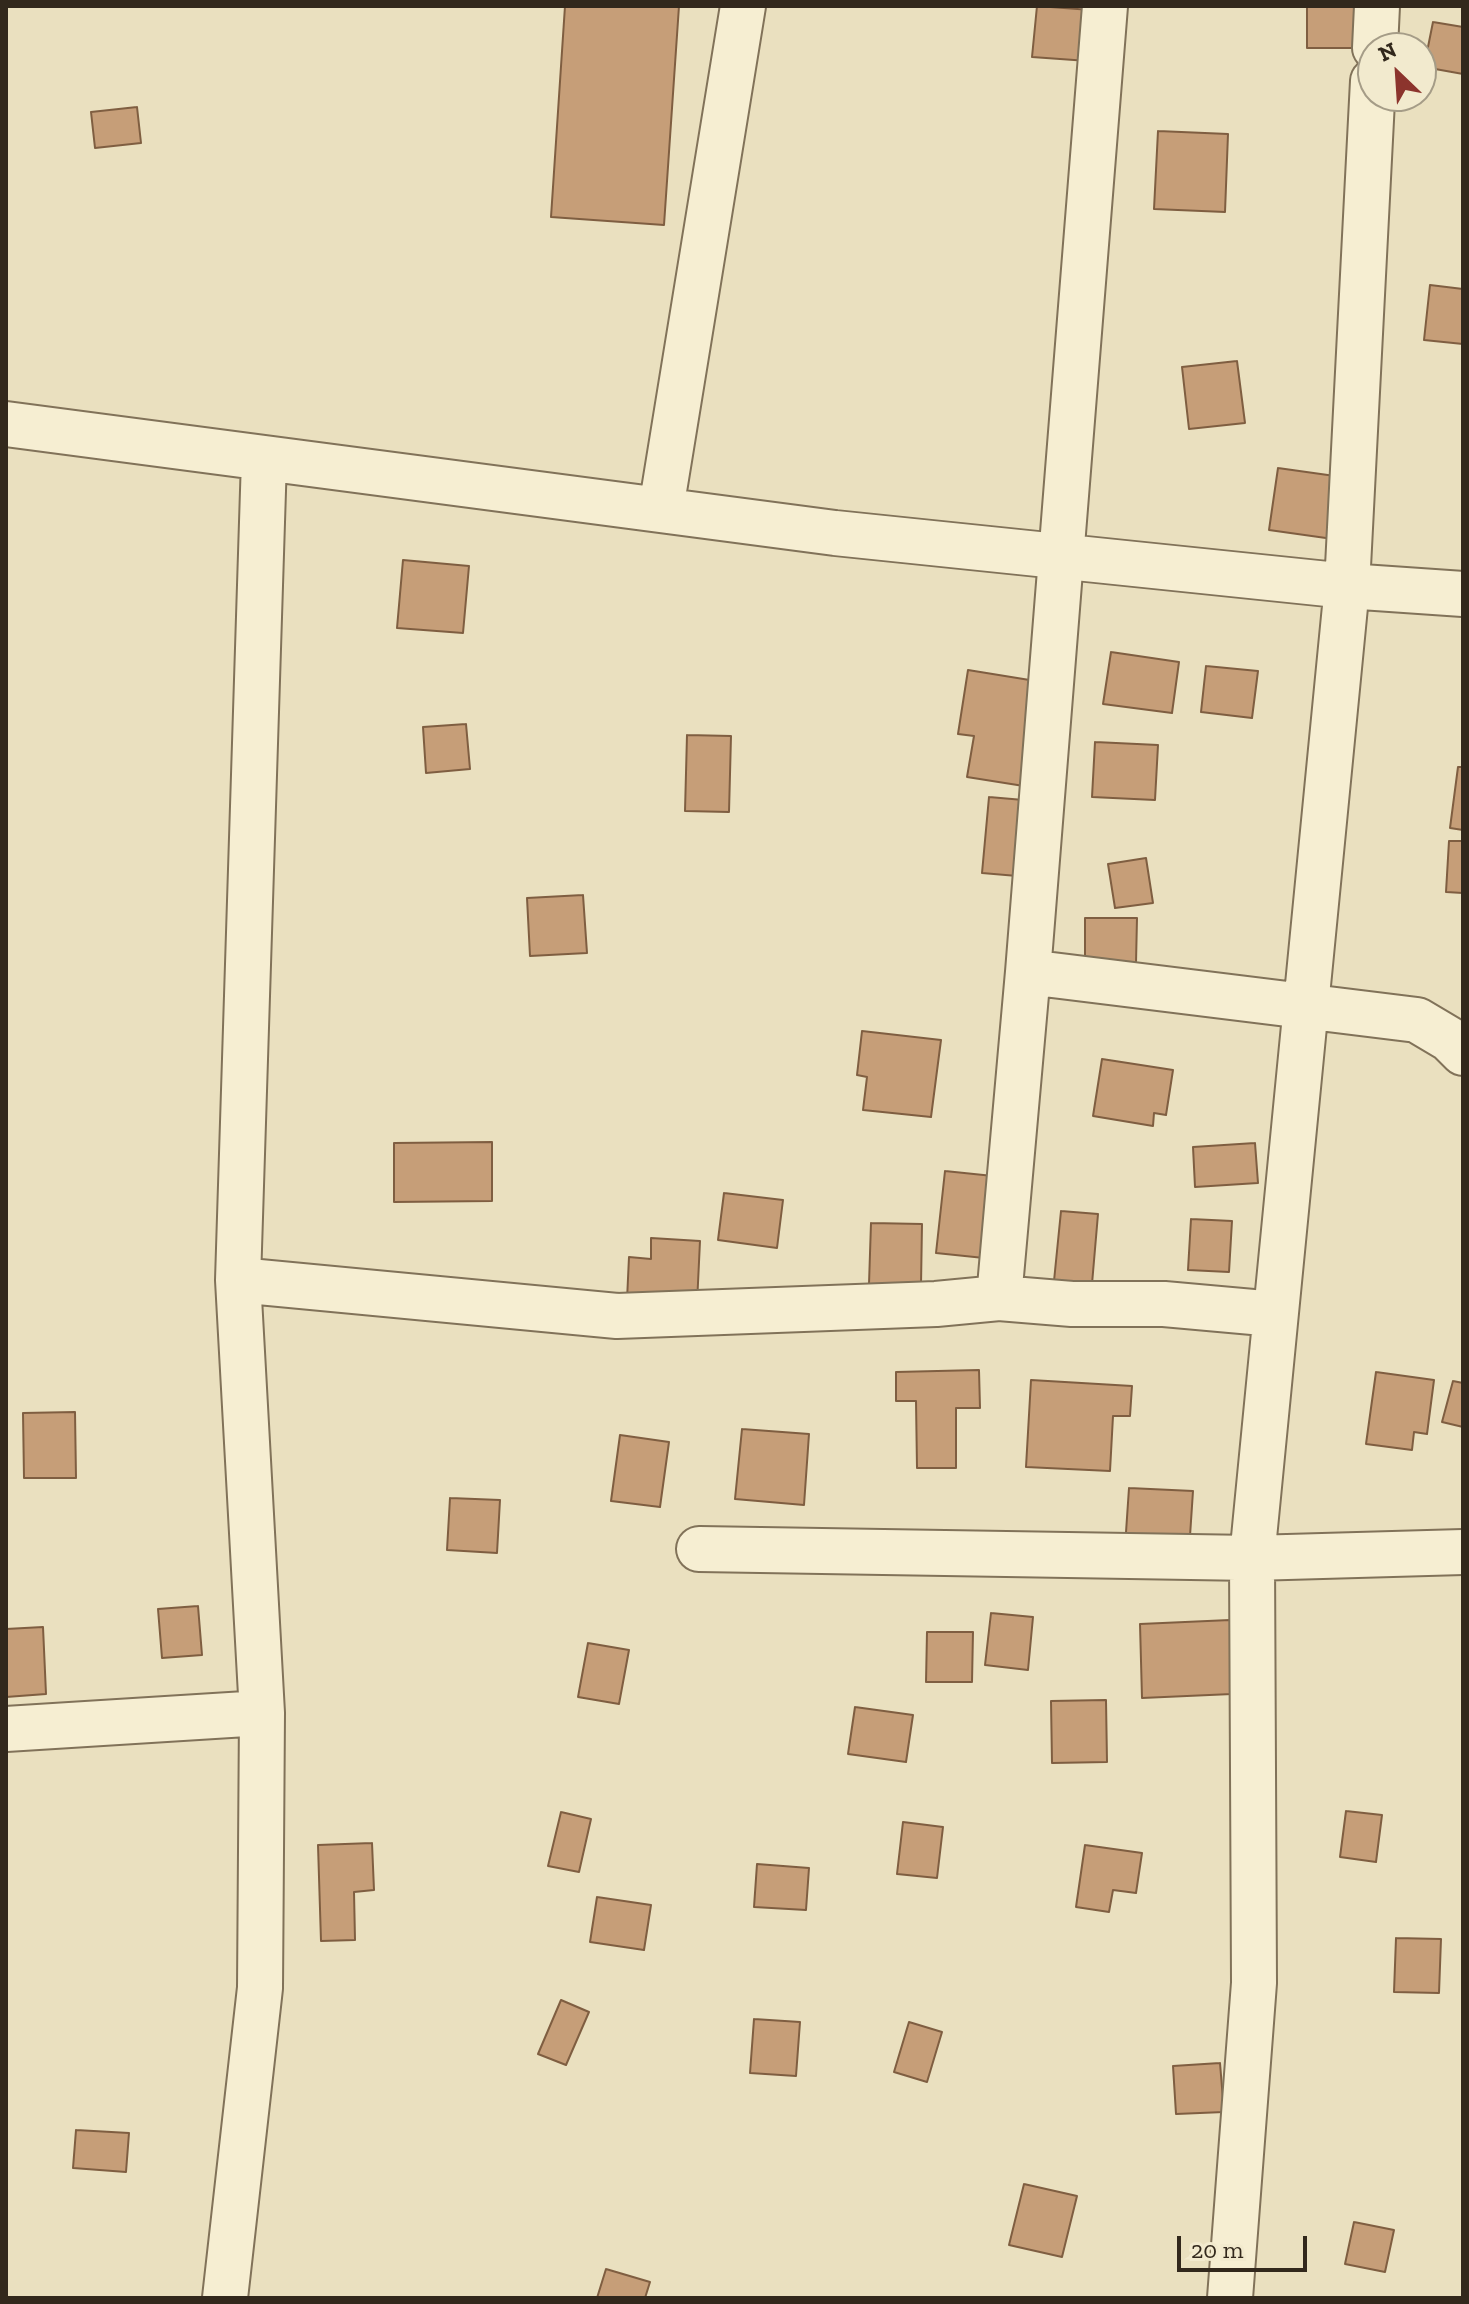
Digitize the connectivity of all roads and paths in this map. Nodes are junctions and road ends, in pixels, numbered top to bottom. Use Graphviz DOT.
graph roads {
  1 [pos="743,6"];
  2 [pos="1105,6"];
  3 [pos="1377,6"];
  4 [pos="1376,32"];
  5 [pos="1371,112"];
  6 [pos="6,424"];
  7 [pos="264,459"];
  8 [pos="661,509"];
  9 [pos="1061,555"];
  10 [pos="1347,586"];
  11 [pos="1463,594"];
  12 [pos="1028,972"];
  13 [pos="1308,1007"];
  14 [pos="1463,1053"];
  15 [pos="238,1280"];
  16 [pos="999,1298"];
  17 [pos="1275,1314"];
  18 [pos="699,1549"];
  19 [pos="1463,1552"];
  20 [pos="1252,1558"];
  21 [pos="262,1713"];
  22 [pos="6,1729"];
  23 [pos="225,2298"];
  24 [pos="1230,2298"];
  1 -- 8 [label="street"];
  2 -- 9 [label="street"];
  3 -- 4 [label="street"];
  5 -- 10 [label="street"];
  6 -- 7 [label="street"];
  7 -- 8 [label="street"];
  7 -- 15 [label="street"];
  8 -- 9 [label="street"];
  9 -- 10 [label="street"];
  9 -- 12 [label="street"];
  10 -- 11 [label="street"];
  10 -- 13 [label="street"];
  12 -- 13 [label="street"];
  12 -- 16 [label="street"];
  13 -- 14 [label="street"];
  13 -- 17 [label="street"];
  15 -- 16 [label="street"];
  15 -- 21 [label="street"];
  16 -- 17 [label="street"];
  17 -- 20 [label="street"];
  18 -- 20 [label="street"];
  19 -- 20 [label="street"];
  20 -- 24 [label="street"];
  21 -- 22 [label="street"];
  21 -- 23 [label="street"];
}
